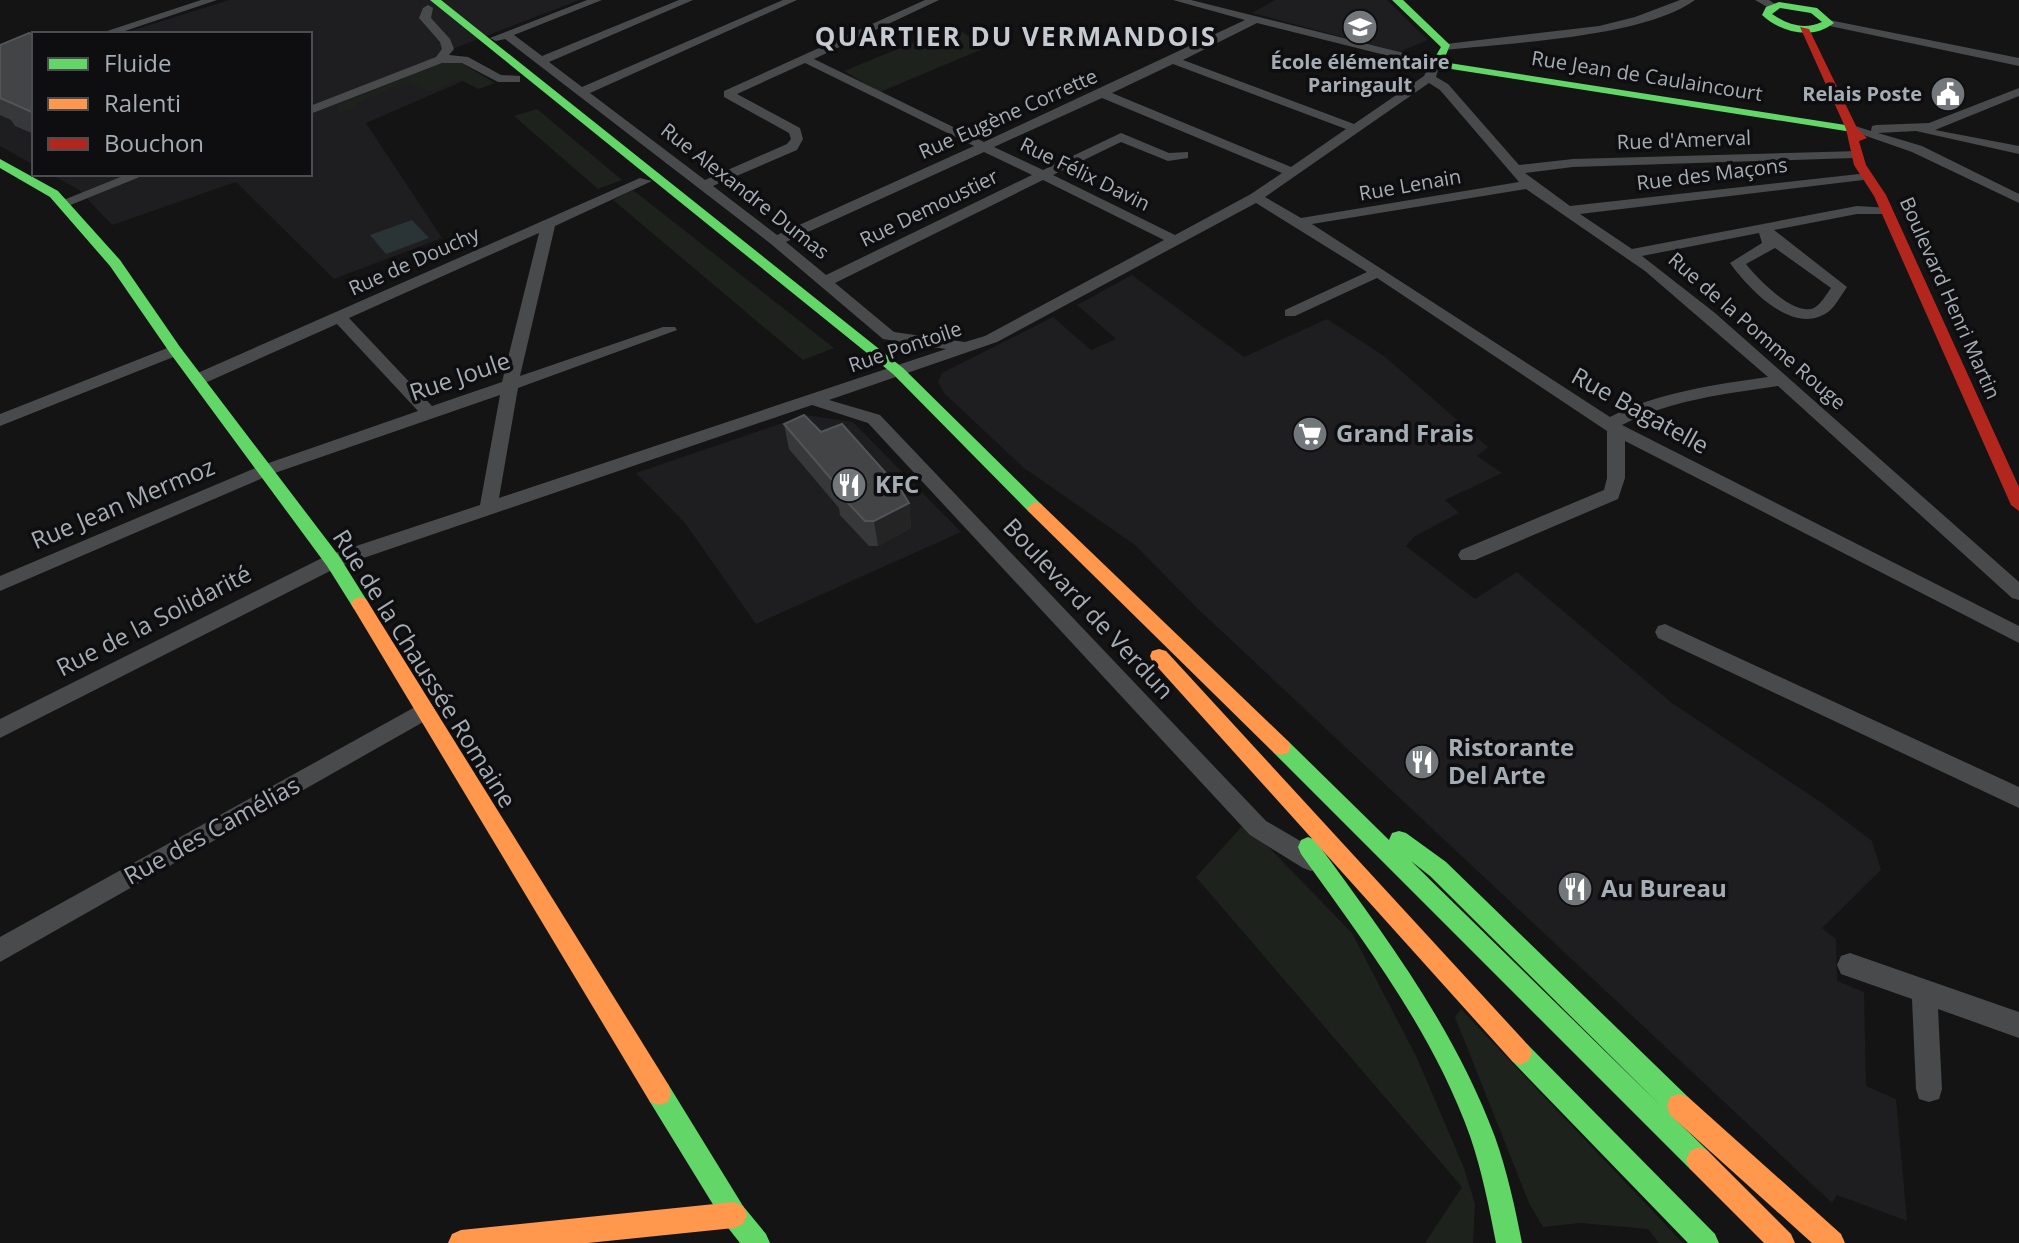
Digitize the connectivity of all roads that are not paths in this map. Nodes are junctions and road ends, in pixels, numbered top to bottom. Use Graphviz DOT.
graph roads {
  1 [pos="212,0"];
  2 [pos="597,0"];
  3 [pos="688,0"];
  4 [pos="792,0"];
  5 [pos="934,0"];
  6 [pos="1178,0"];
  7 [pos="1397,0"];
  8 [pos="1690,0"];
  9 [pos="1831,0"];
  10 [pos="427,3"];
  11 [pos="1767,3"];
  12 [pos="1810,9"];
  13 [pos="1254,20"];
  14 [pos="1829,23"];
  15 [pos="1804,29"];
  16 [pos="110,32"];
  17 [pos="507,35"];
  18 [pos="487,41"];
  19 [pos="1446,47"];
  20 [pos="440,59"];
  21 [pos="805,59"];
  22 [pos="1173,60"];
  23 [pos="539,62"];
  24 [pos="2019,62"];
  25 [pos="1433,71"];
  26 [pos="516,79"];
  27 [pos="581,92"];
  28 [pos="2019,92"];
  29 [pos="1102,93"];
  30 [pos="312,109"];
  31 [pos="1354,128"];
  32 [pos="1852,129"];
  33 [pos="1914,130"];
  34 [pos="984,147"];
  35 [pos="2019,150"];
  36 [pos="1854,154"];
  37 [pos="1183,155"];
  38 [pos="0,163"];
  39 [pos="1514,170"];
  40 [pos="1291,172"];
  41 [pos="1042,175"];
  42 [pos="135,176"];
  43 [pos="1863,176"];
  44 [pos="650,178"];
  45 [pos="1528,184"];
  46 [pos="702,186"];
  47 [pos="1256,197"];
  48 [pos="2019,199"];
  49 [pos="63,203"];
  50 [pos="1883,203"];
  51 [pos="1566,211"];
  52 [pos="1299,222"];
  53 [pos="549,223"];
  54 [pos="1764,228"];
  55 [pos="1175,240"];
  56 [pos="776,241"];
  57 [pos="1628,254"];
  58 [pos="1379,272"];
  59 [pos="826,281"];
  60 [pos="1290,313"];
  61 [pos="339,317"];
  62 [pos="669,330"];
  63 [pos="969,347"];
  64 [pos="175,350"];
  65 [pos="891,373"];
  66 [pos="199,379"];
  67 [pos="1783,380"];
  68 [pos="510,385"];
  69 [pos="814,399"];
  70 [pos="429,413"];
  71 [pos="0,420"];
  72 [pos="1612,427"];
  73 [pos="266,470"];
  74 [pos="2019,505"];
  75 [pos="488,509"];
  76 [pos="1468,555"];
  77 [pos="333,561"];
  78 [pos="0,584"];
  79 [pos="2019,593"];
  80 [pos="1665,632"];
  81 [pos="2019,635"];
  82 [pos="424,711"];
  83 [pos="0,729"];
  84 [pos="1227,733"];
  85 [pos="1306,770"];
  86 [pos="2019,798"];
  87 [pos="1321,865"];
  88 [pos="0,950"];
  89 [pos="1850,965"];
  90 [pos="1924,991"];
  91 [pos="2019,1025"];
  92 [pos="1929,1089"];
  93 [pos="734,1215"];
  94 [pos="461,1243"];
  95 [pos="757,1243"];
  96 [pos="1509,1243"];
  97 [pos="1706,1243"];
  98 [pos="1782,1243"];
  99 [pos="1832,1243"];
  1 -- 16 [label="street"];
  2 -- 17 [label="street"];
  3 -- 23 [label="street"];
  4 -- 27 [label="street"];
  5 -- 21 [label="street"];
  6 -- 13 [label="street"];
  7 -- 19 [label="main road"];
  8 -- 19 [label="street"];
  9 -- 12 [label="main road"];
  10 -- 18 [label="main road, Rue Alexandre Dumas"];
  10 -- 20 [label="street"];
  10 -- 26 [label="main road"];
  11 -- 12 [label="main road"];
  11 -- 15 [label="main road"];
  12 -- 14 [label="main road"];
  13 -- 22 [label="street, Rue Eugène Corrette"];
  13 -- 25 [label="street"];
  14 -- 15 [label="main road"];
  14 -- 24 [label="street"];
  15 -- 32 [label="main road, Boulevard Henri Martin"];
  17 -- 18 [label="street"];
  17 -- 23 [label="street, Rue Alexandre Dumas"];
  18 -- 44 [label="main road, Rue Alexandre Dumas"];
  19 -- 25 [label="main road"];
  20 -- 26 [label="street"];
  20 -- 30 [label="street"];
  21 -- 34 [label="street, Rue Félix Davin"];
  21 -- 46 [label="street"];
  22 -- 29 [label="street, Rue Eugène Corrette"];
  22 -- 31 [label="street"];
  23 -- 27 [label="street, Rue Alexandre Dumas"];
  25 -- 31 [label="street, Rue Pontoile"];
  25 -- 32 [label="main road, Rue Jean de Caulaincourt"];
  25 -- 39 [label="street, Rue de la Pomme Rouge"];
  26 -- 44 [label="main road"];
  27 -- 46 [label="street, Rue Alexandre Dumas"];
  28 -- 33 [label="street"];
  29 -- 34 [label="street, Rue Eugène Corrette"];
  29 -- 40 [label="street"];
  31 -- 40 [label="street, Rue Pontoile"];
  32 -- 33 [label="street"];
  32 -- 36 [label="main road, Boulevard Henri Martin"];
  32 -- 48 [label="street"];
  32 -- 50 [label="main road, Boulevard Henri Martin"];
  33 -- 35 [label="street"];
  34 -- 41 [label="street, Rue Félix Davin"];
  34 -- 56 [label="street, Rue Eugène Corrette"];
  36 -- 39 [label="street, Rue d'Amerval"];
  36 -- 43 [label="main road, Boulevard Henri Martin"];
  37 -- 41 [label="street, Rue Demoustier"];
  38 -- 49 [label="main road, Rue de la Chaussée Romaine"];
  39 -- 45 [label="street, Rue de la Pomme Rouge"];
  40 -- 47 [label="street, Rue Pontoile"];
  41 -- 55 [label="street, Rue Félix Davin"];
  41 -- 59 [label="street, Rue Demoustier"];
  42 -- 49 [label="street"];
  43 -- 50 [label="main road, Boulevard Henri Martin"];
  43 -- 51 [label="street, Rue des Maçons"];
  44 -- 53 [label="street, Rue de Douchy"];
  44 -- 65 [label="main road, Boulevard de Verdun"];
  45 -- 51 [label="street, Rue de la Pomme Rouge"];
  45 -- 52 [label="street, Rue Lenain"];
  46 -- 56 [label="street, Rue Alexandre Dumas"];
  47 -- 52 [label="street, Rue Bagatelle"];
  47 -- 55 [label="street, Rue Pontoile"];
  49 -- 64 [label="main road, Rue de la Chaussée Romaine"];
  50 -- 54 [label="street"];
  50 -- 74 [label="main road, Boulevard Henri Martin"];
  51 -- 57 [label="street, Rue de la Pomme Rouge"];
  52 -- 58 [label="street, Rue Bagatelle"];
  53 -- 61 [label="street, Rue de Douchy"];
  53 -- 68 [label="street"];
  54 -- 54 [label="street"];
  54 -- 57 [label="street"];
  55 -- 63 [label="street, Rue Pontoile"];
  56 -- 59 [label="street, Rue Alexandre Dumas"];
  57 -- 67 [label="street, Rue de la Pomme Rouge"];
  58 -- 60 [label="street"];
  58 -- 72 [label="street, Rue Bagatelle"];
  59 -- 63 [label="street, Rue Alexandre Dumas"];
  61 -- 66 [label="street, Rue de Douchy"];
  61 -- 70 [label="street"];
  62 -- 68 [label="street, Rue Joule"];
  63 -- 65 [label="street, Rue Pontoile"];
  64 -- 66 [label="main road, Rue de la Chaussée Romaine"];
  64 -- 71 [label="street"];
  65 -- 69 [label="street, Rue Pontoile"];
  65 -- 84 [label="main road"];
  65 -- 85 [label="main road, Boulevard de Verdun"];
  66 -- 73 [label="main road, Rue de la Chaussée Romaine"];
  67 -- 72 [label="street"];
  67 -- 79 [label="street, Rue de la Pomme Rouge"];
  68 -- 70 [label="street, Rue Joule"];
  68 -- 75 [label="street"];
  69 -- 75 [label="street, Rue Pontoile"];
  69 -- 87 [label="street, Boulevard de Verdun"];
  70 -- 73 [label="street, Rue Joule"];
  72 -- 76 [label="street"];
  72 -- 81 [label="street, Rue Bagatelle"];
  73 -- 77 [label="main road, Rue de la Chaussée Romaine"];
  73 -- 78 [label="street, Rue Jean Mermoz"];
  75 -- 77 [label="street, Rue Pontoile"];
  77 -- 82 [label="main road, Rue de la Chaussée Romaine"];
  77 -- 83 [label="street, Rue de la Solidarité"];
  80 -- 86 [label="street"];
  82 -- 88 [label="street, Rue des Camélias"];
  82 -- 93 [label="main road, Rue de la Chaussée Romaine"];
  84 -- 87 [label="main road"];
  84 -- 97 [label="main road"];
  85 -- 98 [label="main road"];
  85 -- 99 [label="main road"];
  87 -- 96 [label="main road"];
  89 -- 90 [label="street"];
  90 -- 91 [label="street"];
  90 -- 92 [label="street"];
  93 -- 94 [label="main road"];
  93 -- 95 [label="main road, Rue de la Chaussée Romaine"];
}
